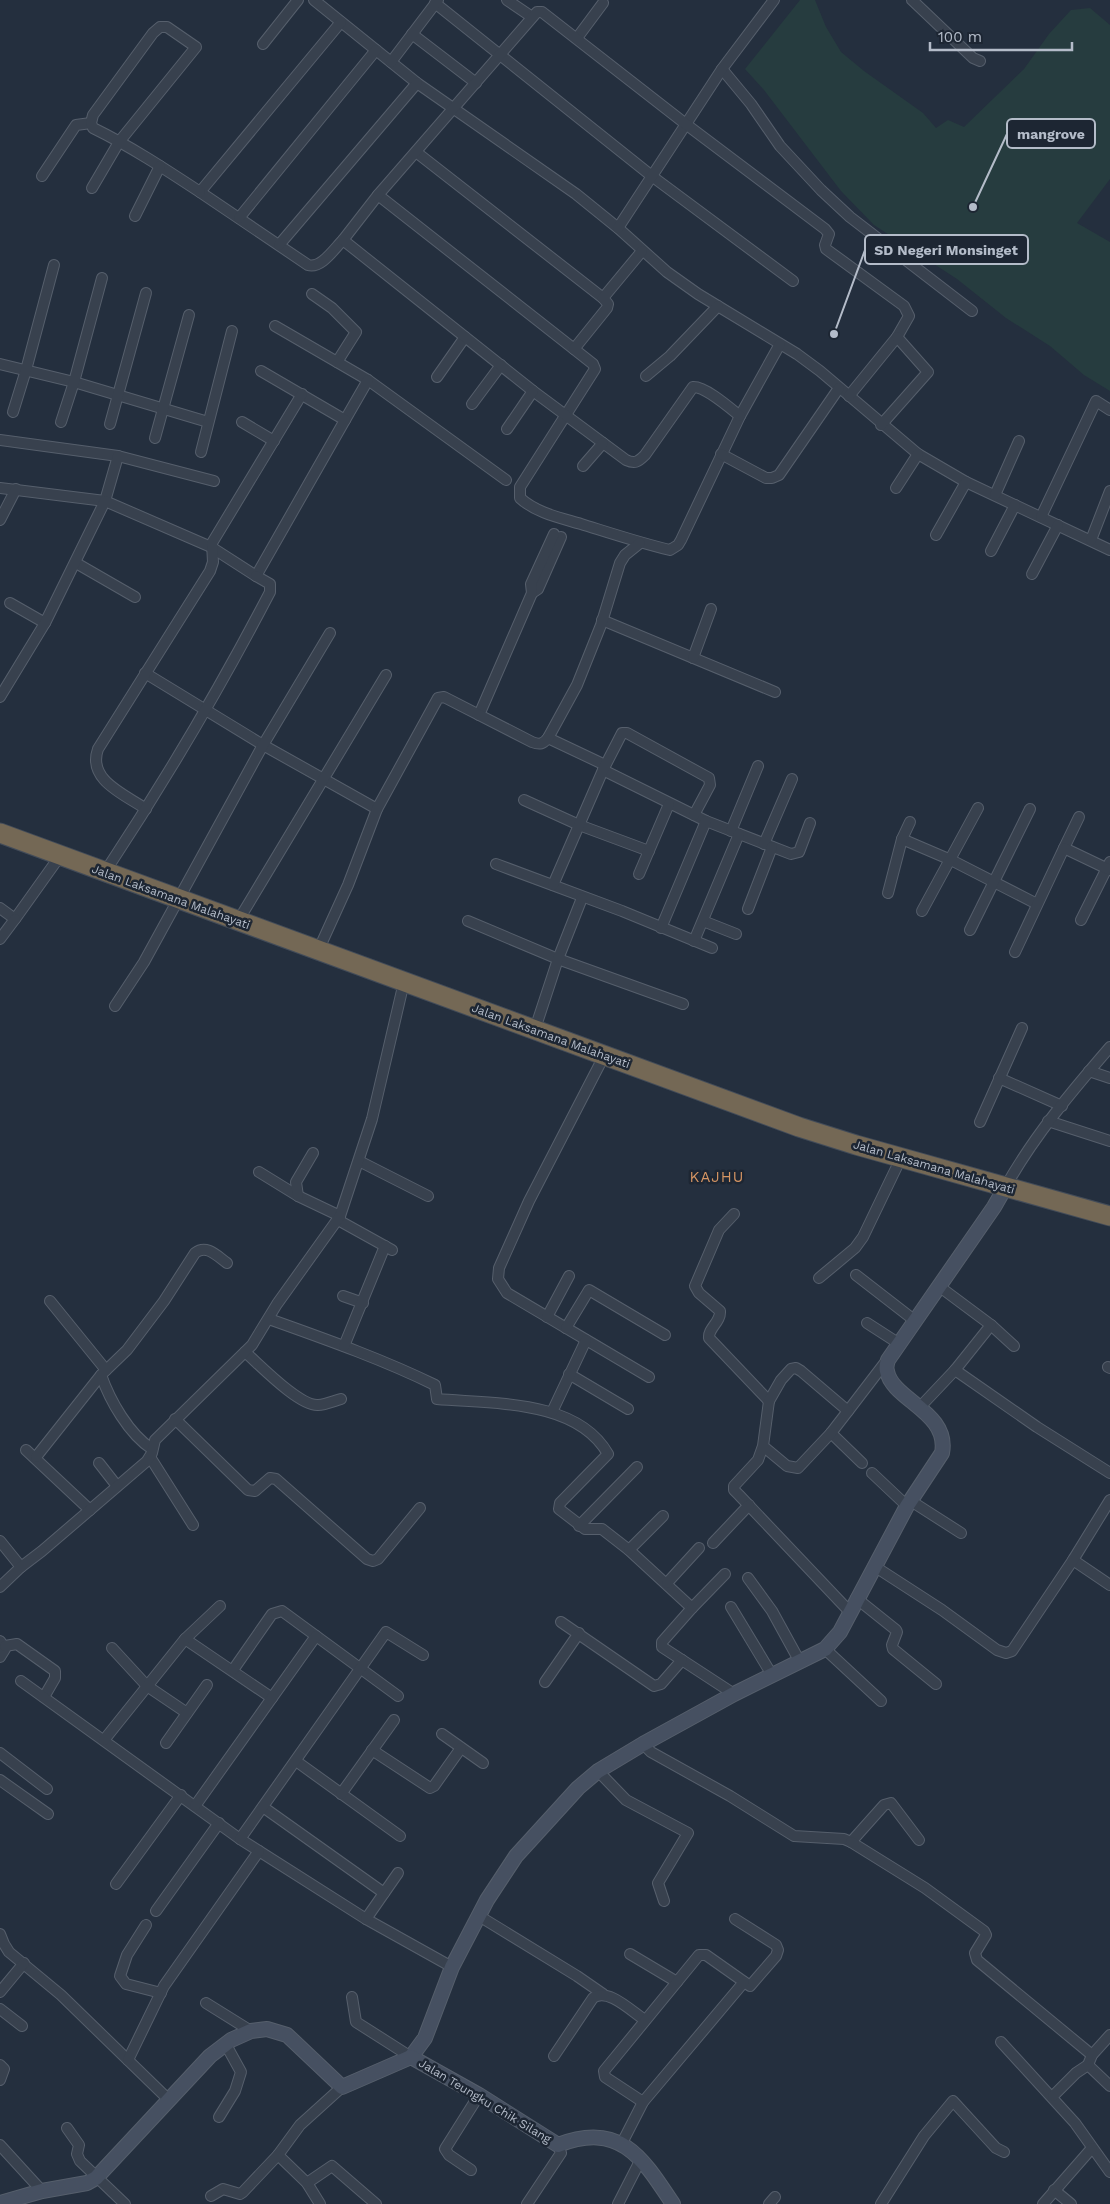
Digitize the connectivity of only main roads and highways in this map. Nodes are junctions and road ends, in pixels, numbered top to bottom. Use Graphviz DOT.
graph roads {
  1 [pos="0,834"];
  2 [pos="1110,1216"];
  1 -- 2 [label="highway, Jalan Laksamana Malahayati"];
}
